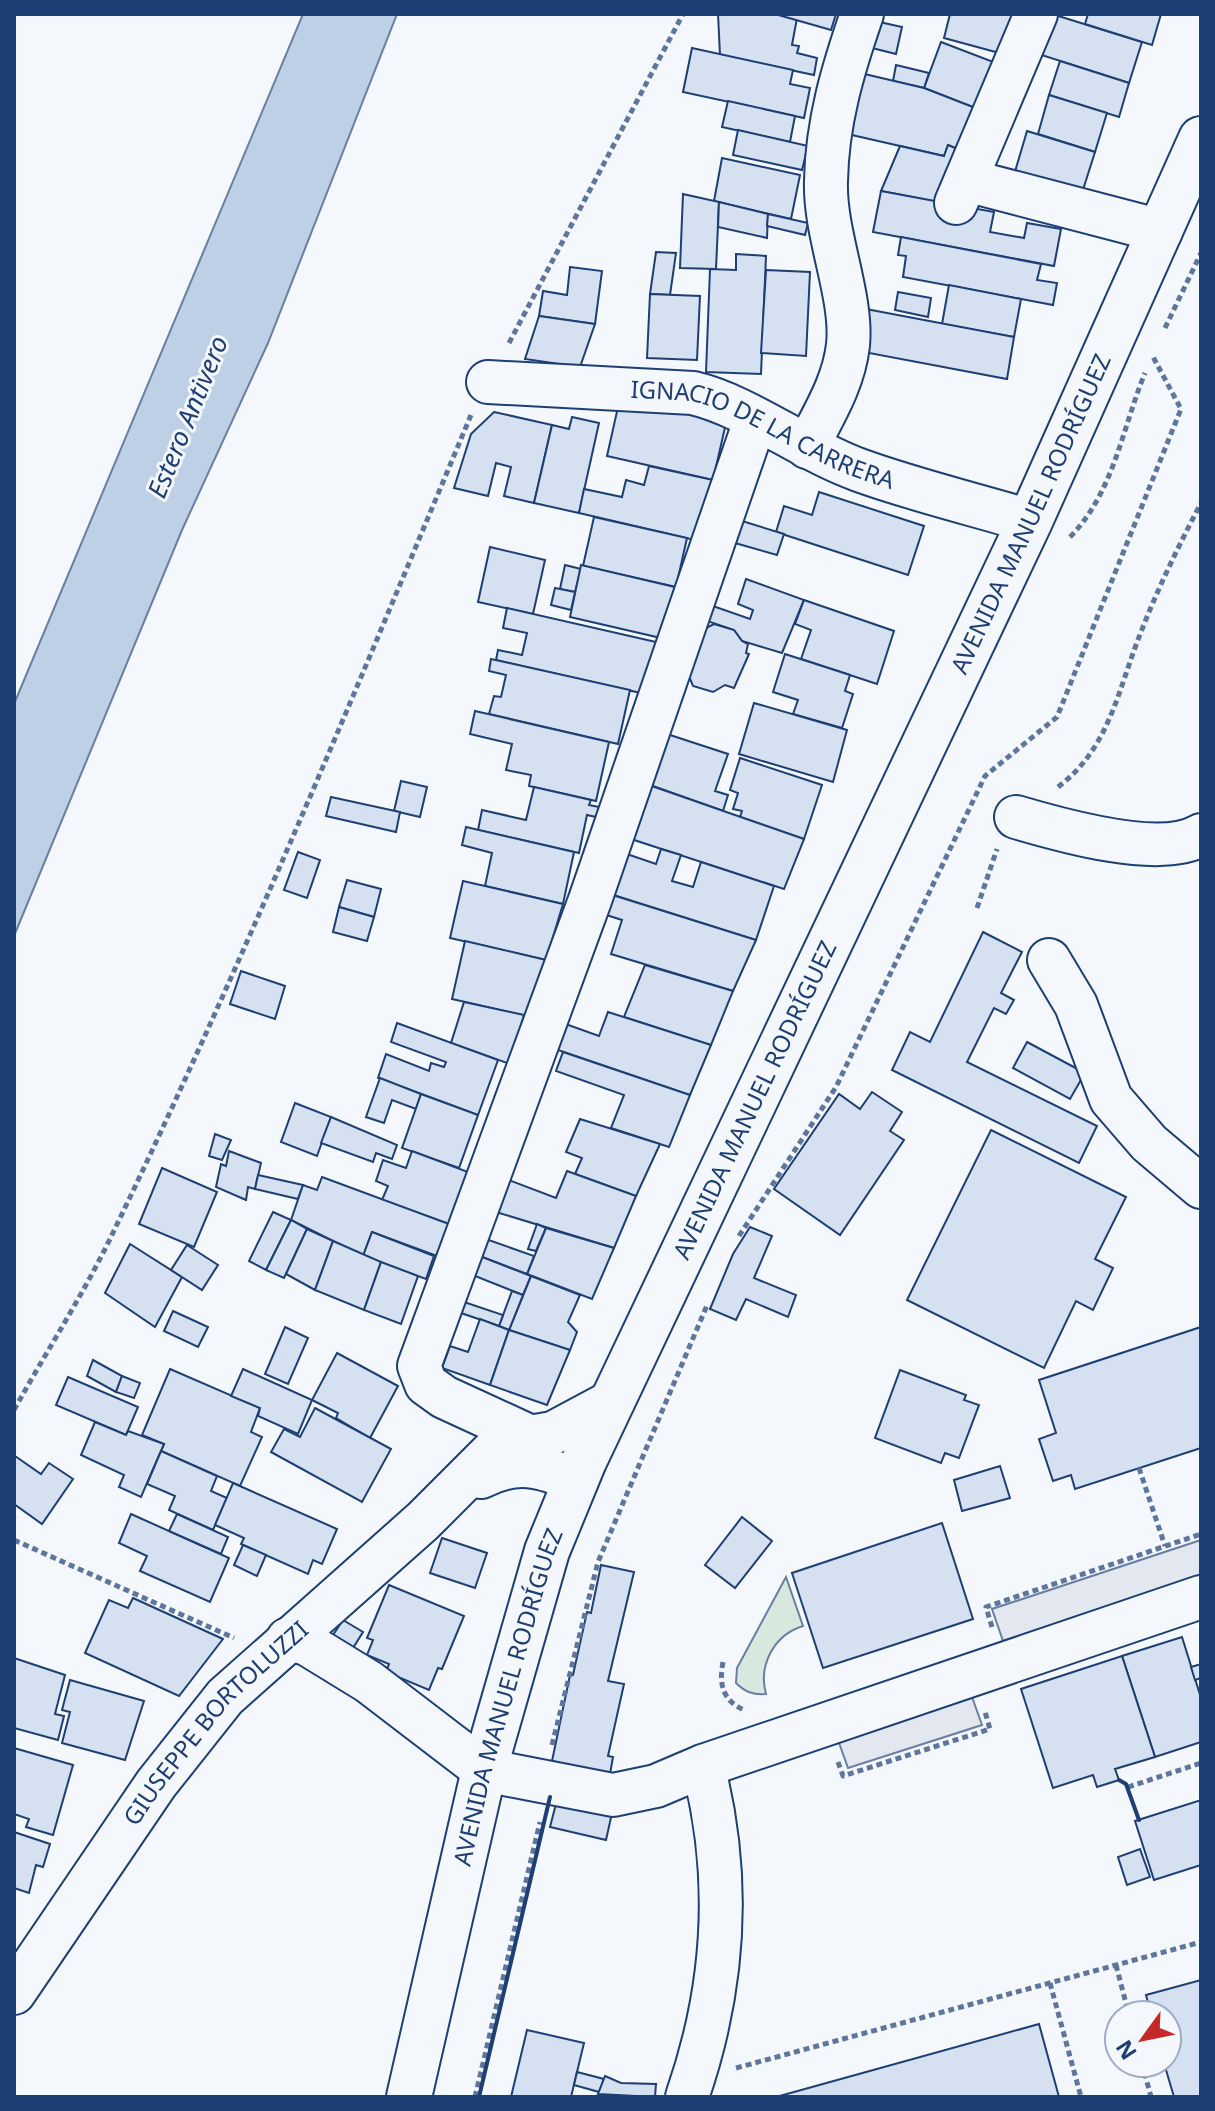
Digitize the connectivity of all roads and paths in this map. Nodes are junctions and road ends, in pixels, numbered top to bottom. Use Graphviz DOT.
graph roads {
  1 [pos="683,14"];
  2 [pos="862,14"];
  3 [pos="1036,14"];
  4 [pos="1201,139"];
  5 [pos="1161,231"];
  6 [pos="1201,253"];
  7 [pos="1152,355"];
  8 [pos="488,382"];
  9 [pos="755,421"];
  10 [pos="807,447"];
  11 [pos="1201,503"];
  12 [pos="1046,532"];
  13 [pos="1016,817"];
  14 [pos="1201,835"];
  15 [pos="977,908"];
  16 [pos="1049,960"];
  17 [pos="1201,1187"];
  18 [pos="736,1241"];
  19 [pos="712,1294"];
  20 [pos="611,1402"];
  21 [pos="14,1410"];
  22 [pos="531,1437"];
  23 [pos="1139,1468"];
  24 [pos="576,1481"];
  25 [pos="459,1488"];
  26 [pos="1201,1534"];
  27 [pos="14,1540"];
  28 [pos="1165,1546"];
  29 [pos="1201,1597"];
  30 [pos="995,1637"];
  31 [pos="280,1647"];
  32 [pos="723,1662"];
  33 [pos="983,1706"];
  34 [pos="754,1712"];
  35 [pos="833,1746"];
  36 [pos="550,1751"];
  37 [pos="1201,1763"];
  38 [pos="703,1766"];
  39 [pos="484,1770"];
  40 [pos="1128,1787"];
  41 [pos="544,1806"];
  42 [pos="1201,1942"];
  43 [pos="1116,1965"];
  44 [pos="1050,1983"];
  45 [pos="14,1993"];
  46 [pos="1125,1999"];
  47 [pos="735,2068"];
  48 [pos="409,2097"];
  49 [pos="475,2097"];
  50 [pos="687,2097"];
  51 [pos="1081,2097"];
  1 -- 8 [label="path"];
  2 -- 10 [label="street"];
  3 -- 5 [label="street"];
  4 -- 5 [label="main road, AVENIDA MANUEL RODRÍGUEZ"];
  5 -- 12 [label="main road, AVENIDA MANUEL RODRÍGUEZ"];
  6 -- 7 [label="path"];
  7 -- 12 [label="path"];
  7 -- 18 [label="path"];
  8 -- 9 [label="street, IGNACIO DE LA CARRERA"];
  8 -- 21 [label="path"];
  9 -- 10 [label="street, IGNACIO DE LA CARRERA"];
  9 -- 22 [label="street"];
  10 -- 12 [label="street, IGNACIO DE LA CARRERA"];
  11 -- 13 [label="path"];
  12 -- 20 [label="main road, AVENIDA MANUEL RODRÍGUEZ"];
  13 -- 14 [label="street"];
  13 -- 15 [label="path"];
  16 -- 17 [label="street"];
  19 -- 36 [label="path"];
  20 -- 22 [label="street"];
  20 -- 24 [label="main road, AVENIDA MANUEL RODRÍGUEZ"];
  22 -- 25 [label="street"];
  23 -- 28 [label="path"];
  24 -- 25 [label="street"];
  24 -- 39 [label="main road, AVENIDA MANUEL RODRÍGUEZ"];
  25 -- 31 [label="street, GIUSEPPE BORTOLUZZI"];
  26 -- 28 [label="path"];
  27 -- 31 [label="path"];
  28 -- 30 [label="path"];
  29 -- 38 [label="street"];
  31 -- 39 [label="street"];
  31 -- 45 [label="street, GIUSEPPE BORTOLUZZI"];
  32 -- 34 [label="path"];
  33 -- 35 [label="path"];
  37 -- 40 [label="path"];
  38 -- 39 [label="street"];
  38 -- 50 [label="street"];
  39 -- 48 [label="main road, AVENIDA MANUEL RODRÍGUEZ"];
  41 -- 49 [label="path"];
  42 -- 43 [label="path"];
  43 -- 44 [label="path"];
  43 -- 46 [label="path"];
  44 -- 47 [label="path"];
  44 -- 51 [label="path"];
}
